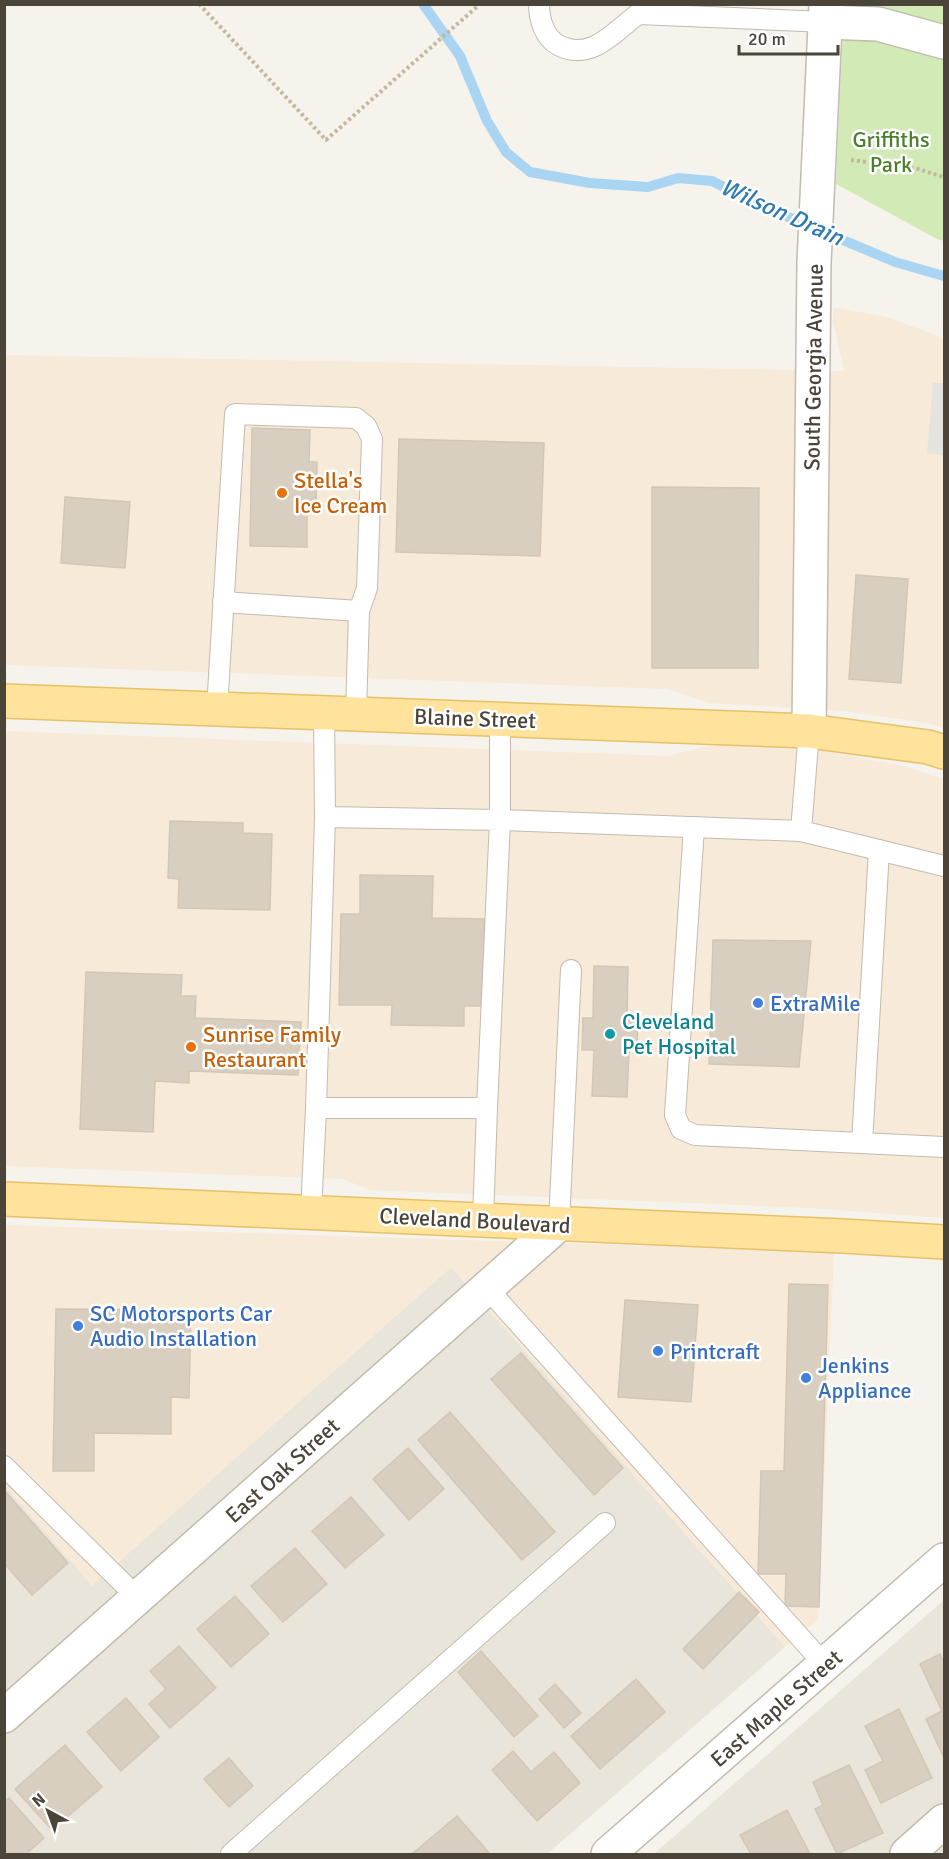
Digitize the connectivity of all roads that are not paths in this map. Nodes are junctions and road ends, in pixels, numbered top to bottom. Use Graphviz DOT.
graph roads {
  1 [pos="539,4"];
  2 [pos="633,9"];
  3 [pos="826,13"];
  4 [pos="945,42"];
  5 [pos="222,602"];
  6 [pos="359,611"];
  7 [pos="4,701"];
  8 [pos="217,709"];
  9 [pos="324,712"];
  10 [pos="356,713"];
  11 [pos="500,718"];
  12 [pos="809,731"];
  13 [pos="945,752"];
  14 [pos="325,817"];
  15 [pos="500,820"];
  16 [pos="694,827"];
  17 [pos="801,831"];
  18 [pos="879,850"];
  19 [pos="945,866"];
  20 [pos="571,970"];
  21 [pos="316,1108"];
  22 [pos="487,1108"];
  23 [pos="862,1143"];
  24 [pos="945,1147"];
  25 [pos="4,1199"];
  26 [pos="311,1212"];
  27 [pos="483,1220"];
  28 [pos="560,1224"];
  29 [pos="945,1242"];
  30 [pos="488,1288"];
  31 [pos="4,1466"];
  32 [pos="605,1523"];
  33 [pos="945,1560"];
  34 [pos="138,1598"];
  35 [pos="825,1665"];
  36 [pos="4,1716"];
  37 [pos="945,1821"];
  38 [pos="231,1854"];
  39 [pos="608,1854"];
  40 [pos="906,1854"];
  1 -- 2 [label="lane"];
  2 -- 3 [label="lane"];
  3 -- 4 [label="street"];
  3 -- 12 [label="street, South Georgia Avenue"];
  5 -- 6 [label="lane"];
  5 -- 6 [label="lane"];
  5 -- 8 [label="lane"];
  6 -- 10 [label="lane"];
  7 -- 8 [label="main road, Blaine Street"];
  8 -- 9 [label="main road, Blaine Street"];
  9 -- 10 [label="main road, Blaine Street"];
  9 -- 14 [label="lane"];
  10 -- 11 [label="main road, Blaine Street"];
  11 -- 12 [label="main road, Blaine Street"];
  11 -- 15 [label="lane"];
  12 -- 13 [label="main road, Blaine Street"];
  12 -- 17 [label="lane"];
  14 -- 15 [label="lane"];
  14 -- 21 [label="lane"];
  15 -- 16 [label="lane"];
  15 -- 22 [label="lane"];
  16 -- 17 [label="lane"];
  16 -- 23 [label="lane"];
  17 -- 18 [label="lane"];
  18 -- 19 [label="lane"];
  18 -- 23 [label="lane"];
  20 -- 28 [label="lane"];
  21 -- 22 [label="lane"];
  21 -- 26 [label="lane"];
  22 -- 27 [label="lane"];
  23 -- 24 [label="lane"];
  25 -- 26 [label="main road, Cleveland Boulevard"];
  26 -- 27 [label="main road, Cleveland Boulevard"];
  27 -- 28 [label="main road, Cleveland Boulevard"];
  28 -- 29 [label="main road, Cleveland Boulevard"];
  28 -- 30 [label="street, East Oak Street"];
  30 -- 34 [label="street, East Oak Street"];
  30 -- 35 [label="lane"];
  31 -- 34 [label="lane"];
  32 -- 38 [label="lane"];
  33 -- 35 [label="street, East Maple Street"];
  34 -- 36 [label="street, East Oak Street"];
  35 -- 39 [label="street, East Maple Street"];
  37 -- 40 [label="street"];
}
